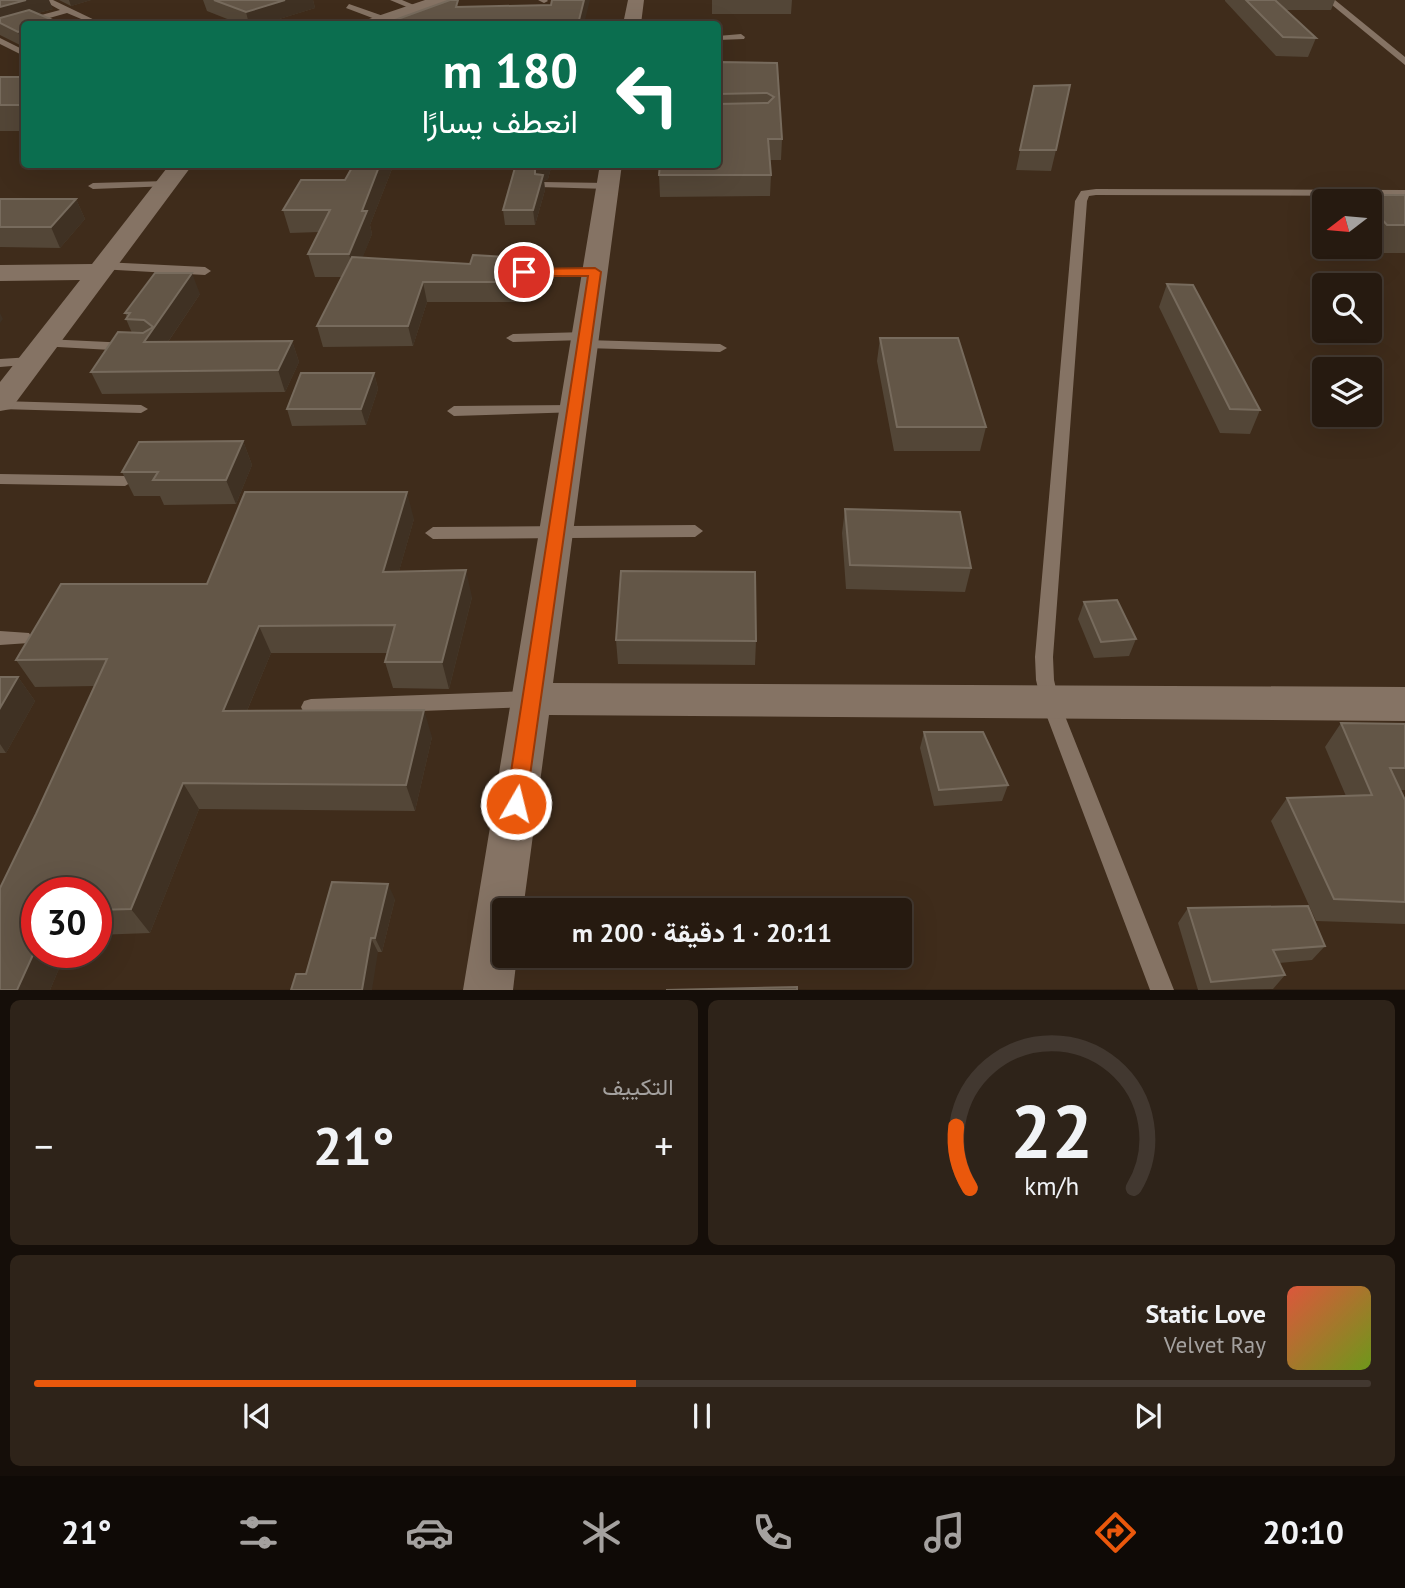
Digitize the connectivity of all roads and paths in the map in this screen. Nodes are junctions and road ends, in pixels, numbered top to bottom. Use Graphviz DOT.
graph roads {
  1 [pos="46,0"];
  2 [pos="394,0"];
  3 [pos="441,0"];
  4 [pos="636,0"];
  5 [pos="1331,0"];
  6 [pos="349,6"];
  7 [pos="417,8"];
  8 [pos="68,10"];
  9 [pos="29,21"];
  10 [pos="92,21"];
  11 [pos="377,21"];
  12 [pos="382,21"];
  13 [pos="632,21"];
  14 [pos="21,23"];
  15 [pos="0,29"];
  16 [pos="741,37"];
  17 [pos="721,38"];
  18 [pos="0,41"];
  19 [pos="21,52"];
  20 [pos="1405,62"];
  21 [pos="174,174"];
  22 [pos="610,175"];
  23 [pos="544,185"];
  24 [pos="93,186"];
  25 [pos="1405,193"];
  26 [pos="100,269"];
  27 [pos="205,271"];
  28 [pos="500,272"];
  29 [pos="595,272"];
  30 [pos="0,273"];
  31 [pos="513,338"];
  32 [pos="585,340"];
  33 [pos="139,347"];
  34 [pos="720,348"];
  35 [pos="38,352"];
  36 [pos="0,363"];
  37 [pos="0,403"];
  38 [pos="141,409"];
  39 [pos="575,409"];
  40 [pos="454,411"];
  41 [pos="0,479"];
  42 [pos="124,481"];
  43 [pos="557,530"];
  44 [pos="695,531"];
  45 [pos="433,533"];
  46 [pos="0,638"];
  47 [pos="23,638"];
  48 [pos="531,699"];
  49 [pos="1050,701"];
  50 [pos="1405,704"];
  51 [pos="312,707"];
  52 [pos="508,898"];
  53 [pos="493,968"];
  54 [pos="488,989"];
  55 [pos="1162,989"];
  1 -- 8 [label="lane"];
  2 -- 7 [label="lane"];
  3 -- 7 [label="street"];
  4 -- 13 [label="street"];
  5 -- 20 [label="lane"];
  6 -- 11 [label="lane"];
  7 -- 12 [label="street"];
  8 -- 9 [label="lane"];
  8 -- 10 [label="lane"];
  14 -- 15 [label="lane"];
  16 -- 17 [label="lane"];
  18 -- 19 [label="lane"];
  21 -- 24 [label="lane"];
  21 -- 26 [label="street"];
  22 -- 23 [label="lane"];
  22 -- 29 [label="street"];
  25 -- 49 [label="lane"];
  26 -- 27 [label="lane"];
  26 -- 30 [label="street"];
  26 -- 35 [label="street"];
  28 -- 29 [label="lane"];
  29 -- 32 [label="street"];
  31 -- 32 [label="lane"];
  32 -- 34 [label="lane"];
  32 -- 39 [label="street"];
  33 -- 35 [label="lane"];
  35 -- 36 [label="lane"];
  35 -- 37 [label="street"];
  37 -- 38 [label="lane"];
  39 -- 40 [label="lane"];
  39 -- 43 [label="street"];
  41 -- 42 [label="lane"];
  43 -- 44 [label="lane"];
  43 -- 45 [label="lane"];
  43 -- 48 [label="street"];
  46 -- 47 [label="lane"];
  48 -- 49 [label="street"];
  48 -- 51 [label="lane"];
  48 -- 52 [label="street"];
  49 -- 50 [label="street"];
  49 -- 55 [label="lane"];
  53 -- 54 [label="street"];
}
